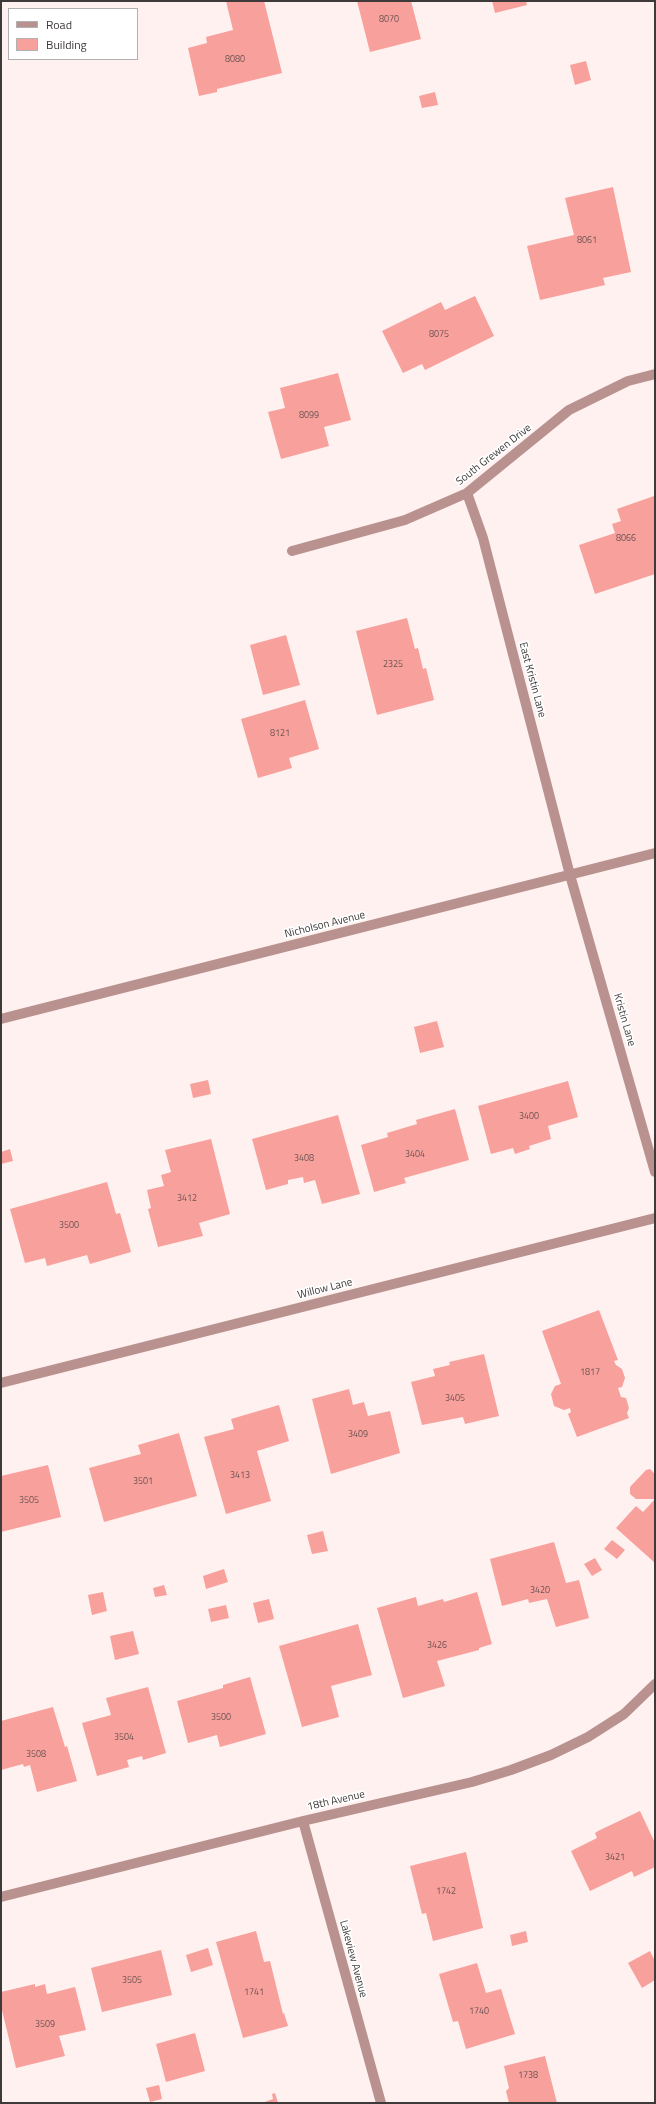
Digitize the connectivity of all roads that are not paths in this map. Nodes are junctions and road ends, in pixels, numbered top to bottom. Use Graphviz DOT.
graph roads {
  1 [pos="655,374"];
  2 [pos="467,493"];
  3 [pos="292,551"];
  4 [pos="655,854"];
  5 [pos="570,875"];
  6 [pos="1,1019"];
  7 [pos="655,1172"];
  8 [pos="655,1218"];
  9 [pos="1,1383"];
  10 [pos="655,1684"];
  11 [pos="303,1821"];
  12 [pos="1,1897"];
  13 [pos="381,2103"];
  1 -- 2 [label="street, South Grewen Drive"];
  2 -- 3 [label="street, South Grewen Drive"];
  2 -- 5 [label="street, East Kristin Lane"];
  4 -- 5 [label="street, Nicholson Avenue"];
  5 -- 6 [label="street, Nicholson Avenue"];
  5 -- 7 [label="street, Kristin Lane"];
  8 -- 9 [label="street, Willow Lane"];
  10 -- 11 [label="street, 18th Avenue"];
  11 -- 12 [label="street, 18th Avenue"];
  11 -- 13 [label="street, Lakeview Avenue"];
}
